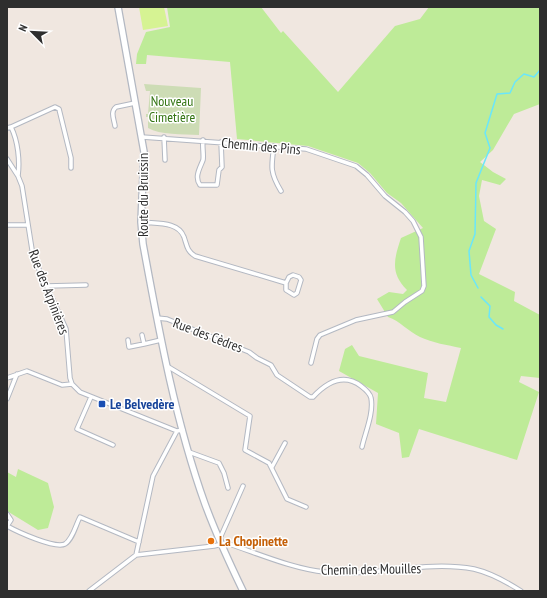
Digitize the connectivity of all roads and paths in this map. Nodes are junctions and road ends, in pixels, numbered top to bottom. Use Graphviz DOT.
graph roads {
  1 [pos="118,7"];
  2 [pos="136,104"];
  3 [pos="115,126"];
  4 [pos="9,127"];
  5 [pos="142,137"];
  6 [pos="164,138"];
  7 [pos="203,140"];
  8 [pos="221,142"];
  9 [pos="274,146"];
  10 [pos="7,159"];
  11 [pos="165,160"];
  12 [pos="71,168"];
  13 [pos="18,176"];
  14 [pos="281,191"];
  15 [pos="141,222"];
  16 [pos="7,225"];
  17 [pos="27,225"];
  18 [pos="286,283"];
  19 [pos="86,285"];
  20 [pos="47,286"];
  21 [pos="157,318"];
  22 [pos="142,335"];
  23 [pos="128,340"];
  24 [pos="161,340"];
  25 [pos="144,344"];
  26 [pos="311,362"];
  27 [pos="167,366"];
  28 [pos="18,374"];
  29 [pos="7,378"];
  30 [pos="72,384"];
  31 [pos="91,396"];
  32 [pos="7,399"];
  33 [pos="183,430"];
  34 [pos="177,431"];
  35 [pos="285,443"];
  36 [pos="113,445"];
  37 [pos="362,447"];
  38 [pos="189,452"];
  39 [pos="272,467"];
  40 [pos="243,486"];
  41 [pos="228,488"];
  42 [pos="306,507"];
  43 [pos="7,514"];
  44 [pos="7,526"];
  45 [pos="218,537"];
  46 [pos="139,542"];
  47 [pos="221,544"];
  48 [pos="136,555"];
  49 [pos="89,591"];
  50 [pos="243,591"];
  51 [pos="521,591"];
  1 -- 2 [label="street, Route du Bruissin"];
  2 -- 3 [label="street"];
  2 -- 5 [label="street, Route du Bruissin"];
  4 -- 12 [label="street"];
  4 -- 13 [label="street, Rue des Arpinières"];
  5 -- 6 [label="street, Chemin des Pins"];
  5 -- 15 [label="street, Route du Bruissin"];
  6 -- 7 [label="street, Chemin des Pins"];
  6 -- 11 [label="street"];
  7 -- 8 [label="street, Chemin des Pins"];
  7 -- 8 [label="street"];
  8 -- 9 [label="street, Chemin des Pins"];
  9 -- 14 [label="street"];
  9 -- 26 [label="street, Chemin des Pins"];
  10 -- 13 [label="street, Rue des Arpinières"];
  13 -- 17 [label="street, Rue des Arpinières"];
  15 -- 18 [label="street"];
  15 -- 21 [label="street, Route du Bruissin"];
  16 -- 17 [label="street"];
  17 -- 20 [label="street, Rue des Arpinières"];
  18 -- 18 [label="street"];
  19 -- 20 [label="street"];
  20 -- 30 [label="street, Rue des Arpinières"];
  21 -- 24 [label="street, Route du Bruissin"];
  21 -- 37 [label="street, Rue des Cèdres"];
  22 -- 25 [label="street"];
  23 -- 25 [label="street"];
  24 -- 25 [label="street"];
  24 -- 27 [label="street, Route du Bruissin"];
  27 -- 33 [label="street, Route du Bruissin"];
  27 -- 39 [label="street"];
  28 -- 29 [label="street"];
  28 -- 30 [label="street"];
  28 -- 32 [label="street"];
  30 -- 31 [label="street"];
  31 -- 34 [label="street"];
  31 -- 36 [label="street"];
  33 -- 34 [label="street"];
  33 -- 38 [label="street, Route du Bruissin"];
  34 -- 46 [label="street"];
  35 -- 39 [label="street"];
  38 -- 41 [label="street"];
  38 -- 45 [label="street, Route du Bruissin"];
  39 -- 42 [label="street"];
  40 -- 45 [label="street"];
  43 -- 44 [label="street"];
  44 -- 46 [label="street"];
  45 -- 47 [label="street, Route du Bruissin"];
  46 -- 48 [label="street"];
  47 -- 48 [label="street"];
  47 -- 50 [label="street, Route du Bruissin"];
  47 -- 51 [label="street, Chemin des Mouilles"];
  48 -- 49 [label="street"];
}
